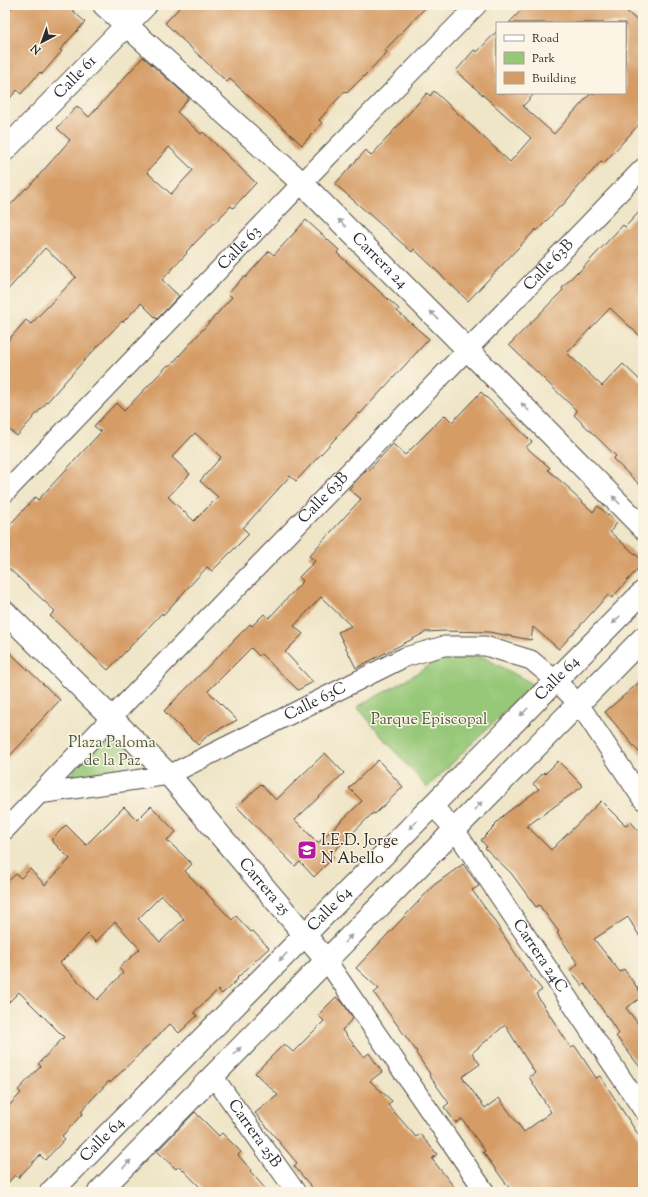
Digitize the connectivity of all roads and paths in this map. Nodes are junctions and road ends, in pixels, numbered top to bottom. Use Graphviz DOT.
graph roads {
  1 [pos="104,5"];
  2 [pos="146,5"];
  3 [pos="477,5"];
  4 [pos="126,26"];
  5 [pos="5,150"];
  6 [pos="643,168"];
  7 [pos="302,183"];
  8 [pos="467,349"];
  9 [pos="5,493"];
  10 [pos="643,528"];
  11 [pos="643,592"];
  12 [pos="5,612"];
  13 [pos="643,638"];
  14 [pos="555,680"];
  15 [pos="579,704"];
  16 [pos="111,718"];
  17 [pos="169,775"];
  18 [pos="39,794"];
  19 [pos="643,800"];
  20 [pos="432,805"];
  21 [pos="5,830"];
  22 [pos="455,830"];
  23 [pos="305,934"];
  24 [pos="327,961"];
  25 [pos="213,1076"];
  26 [pos="151,1090"];
  27 [pos="643,1110"];
  28 [pos="175,1115"];
  29 [pos="51,1192"];
  30 [pos="99,1192"];
  31 [pos="296,1192"];
  32 [pos="485,1192"];
  1 -- 4 [label="street, Carrera 24"];
  2 -- 4 [label="street, Calle 61"];
  3 -- 7 [label="street, Calle 63"];
  4 -- 5 [label="street, Calle 61"];
  4 -- 7 [label="street, Carrera 24"];
  6 -- 8 [label="street, Calle 63B"];
  8 -- 7 [label="street, Carrera 24, one-way"];
  7 -- 9 [label="street, Calle 63"];
  10 -- 8 [label="street, Carrera 24, one-way"];
  8 -- 16 [label="street, Calle 63B"];
  11 -- 14 [label="street, Calle 64, one-way"];
  12 -- 16 [label="street, Carrera 25"];
  13 -- 15 [label="street, Calle 64"];
  14 -- 15 [label="street, Calle 63C"];
  14 -- 17 [label="street, Calle 63C"];
  14 -- 20 [label="street, Calle 64, one-way"];
  15 -- 19 [label="street, Calle 63C"];
  22 -- 15 [label="street, Calle 64, one-way"];
  16 -- 17 [label="street, Carrera 25"];
  16 -- 18 [label="street, Calle 63B"];
  17 -- 18 [label="street, Calle 63C"];
  17 -- 23 [label="street, Carrera 25"];
  18 -- 21 [label="street, Calle 63B"];
  20 -- 22 [label="street, Carrera 24C"];
  20 -- 23 [label="street, Calle 64, one-way"];
  24 -- 22 [label="street, Calle 64, one-way"];
  22 -- 27 [label="street, Carrera 24C"];
  23 -- 24 [label="street, Carrera 25"];
  23 -- 26 [label="street, Calle 64, one-way"];
  25 -- 24 [label="street, Calle 64, one-way"];
  24 -- 32 [label="street, Carrera 25"];
  25 -- 28 [label="street, Calle 64"];
  25 -- 31 [label="street, Carrera 25B"];
  26 -- 28 [label="street"];
  26 -- 29 [label="street, Calle 64"];
  30 -- 28 [label="street, Calle 64, one-way"];
}
